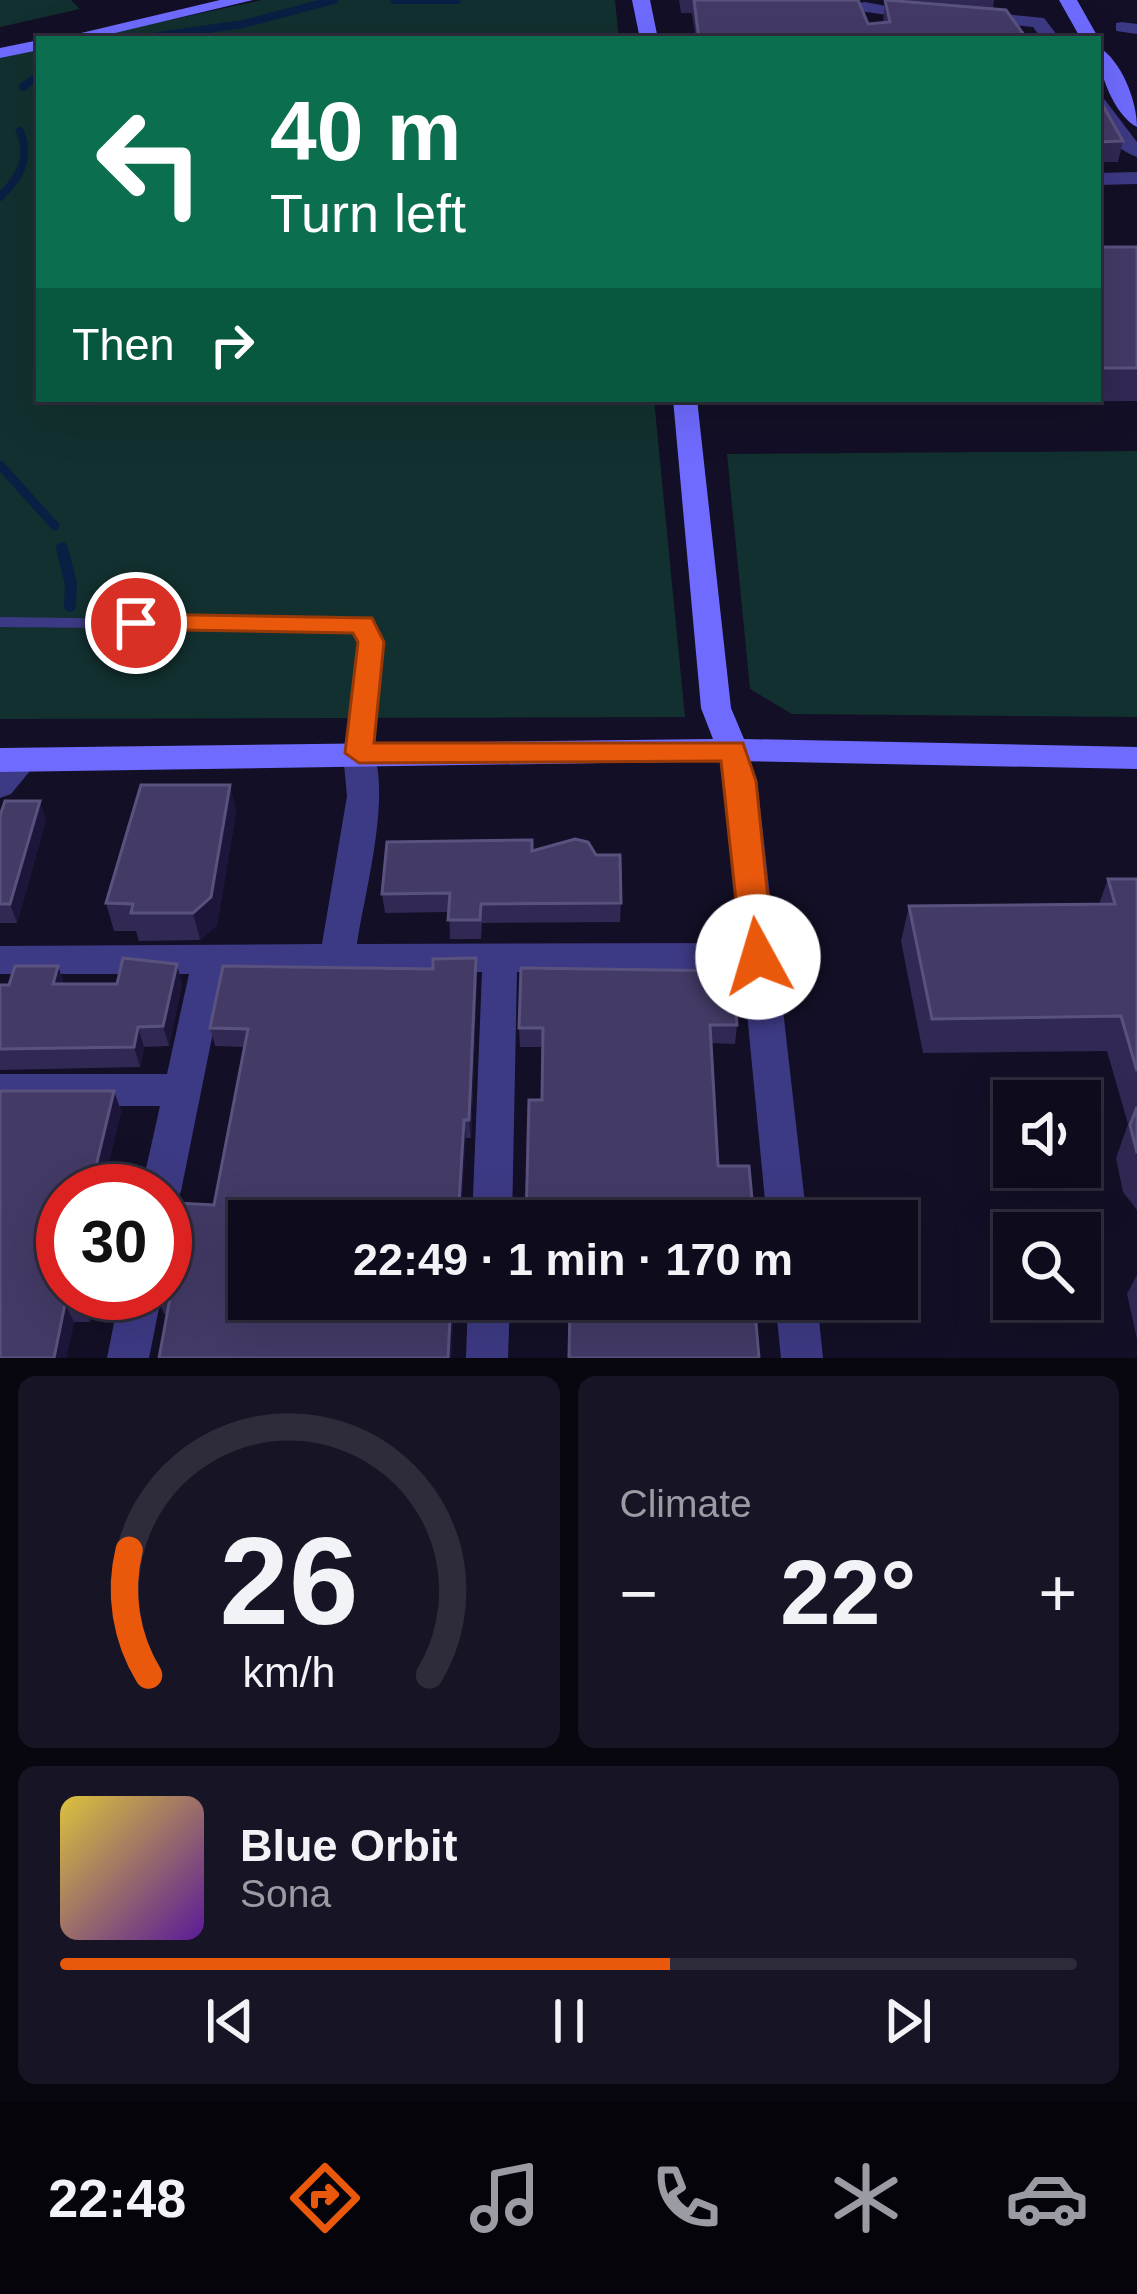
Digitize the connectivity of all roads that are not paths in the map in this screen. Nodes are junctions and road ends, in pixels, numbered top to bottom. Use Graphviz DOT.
graph roads {
  1 [pos="244,0"];
  2 [pos="641,0"];
  3 [pos="840,0"];
  4 [pos="1068,0"];
  5 [pos="936,16"];
  6 [pos="956,16"];
  7 [pos="79,36"];
  8 [pos="648,36"];
  9 [pos="1049,36"];
  10 [pos="1088,36"];
  11 [pos="36,46"];
  12 [pos="0,53"];
  13 [pos="1101,57"];
  14 [pos="1101,109"];
  15 [pos="1137,122"];
  16 [pos="1137,151"];
  17 [pos="1101,178"];
  18 [pos="1137,178"];
  19 [pos="685,402"];
  20 [pos="0,622"];
  21 [pos="733,750"];
  22 [pos="359,753"];
  23 [pos="1137,758"];
  24 [pos="11,760"];
  25 [pos="0,786"];
  26 [pos="758,957"];
  27 [pos="210,959"];
  28 [pos="337,959"];
  29 [pos="500,959"];
  30 [pos="0,960"];
  31 [pos="0,1090"];
  32 [pos="180,1090"];
  33 [pos="165,1164"];
  34 [pos="493,1200"];
  35 [pos="785,1200"];
  36 [pos="136,1320"];
  37 [pos="488,1320"];
  38 [pos="798,1320"];
  39 [pos="128,1358"];
  40 [pos="487,1358"];
  41 [pos="802,1358"];
  1 -- 7 [label="street"];
  2 -- 8 [label="street"];
  3 -- 5 [label="street"];
  4 -- 10 [label="street"];
  6 -- 9 [label="street"];
  11 -- 12 [label="street"];
  13 -- 15 [label="street"];
  14 -- 16 [label="street"];
  17 -- 18 [label="street"];
  19 -- 21 [label="street"];
  20 -- 22 [label="lane"];
  21 -- 22 [label="street"];
  21 -- 23 [label="street"];
  21 -- 26 [label="street"];
  22 -- 24 [label="street"];
  22 -- 28 [label="street"];
  24 -- 25 [label="street"];
  26 -- 29 [label="street"];
  26 -- 35 [label="street"];
  27 -- 28 [label="street"];
  27 -- 30 [label="street"];
  27 -- 32 [label="street"];
  28 -- 29 [label="street"];
  29 -- 34 [label="street"];
  31 -- 32 [label="street"];
  32 -- 33 [label="street"];
  36 -- 39 [label="street"];
  37 -- 40 [label="street"];
  38 -- 41 [label="street"];
}
